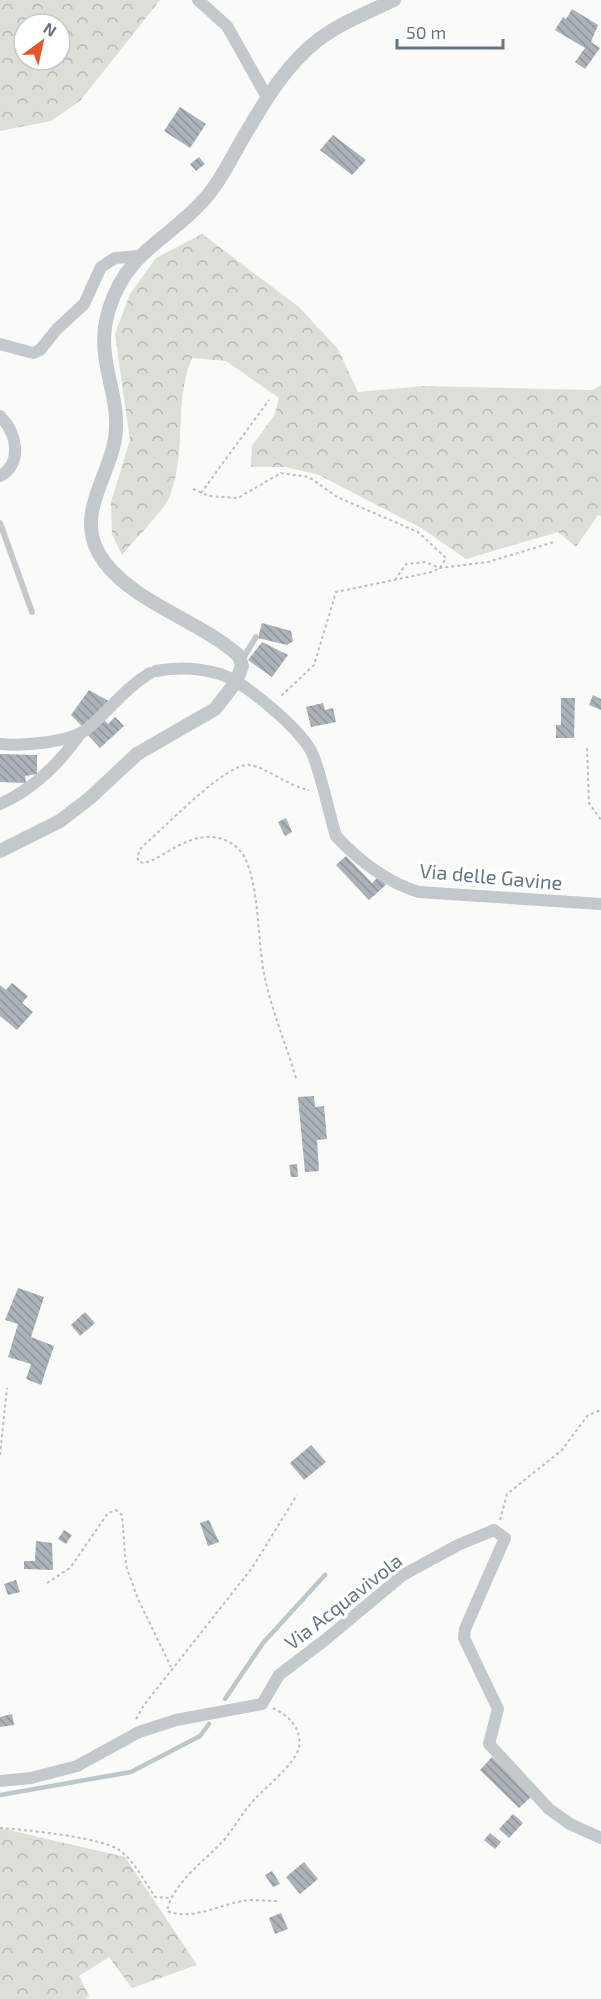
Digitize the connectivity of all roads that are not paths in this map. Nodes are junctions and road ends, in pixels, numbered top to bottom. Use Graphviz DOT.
graph roads {
  1 [pos="198,0"];
  2 [pos="394,0"];
  3 [pos="267,97"];
  4 [pos="139,256"];
  5 [pos="0,344"];
  6 [pos="0,416"];
  7 [pos="0,476"];
  8 [pos="0,523"];
  9 [pos="32,612"];
  10 [pos="256,637"];
  11 [pos="241,661"];
  12 [pos="236,682"];
  13 [pos="80,734"];
  14 [pos="0,744"];
  15 [pos="0,804"];
  16 [pos="0,851"];
  17 [pos="601,904"];
  18 [pos="0,1780"];
  19 [pos="601,1838"];
  1 -- 3 [label="street"];
  2 -- 3 [label="street"];
  3 -- 4 [label="street"];
  4 -- 5 [label="street"];
  4 -- 11 [label="street"];
  6 -- 7 [label="street"];
  8 -- 9 [label="lane"];
  10 -- 11 [label="lane"];
  11 -- 12 [label="street"];
  12 -- 13 [label="street, Via delle Gavine"];
  12 -- 16 [label="street"];
  12 -- 17 [label="street, Via delle Gavine"];
  13 -- 14 [label="street"];
  13 -- 15 [label="street"];
  18 -- 19 [label="street, Via Acquavivola"];
}
